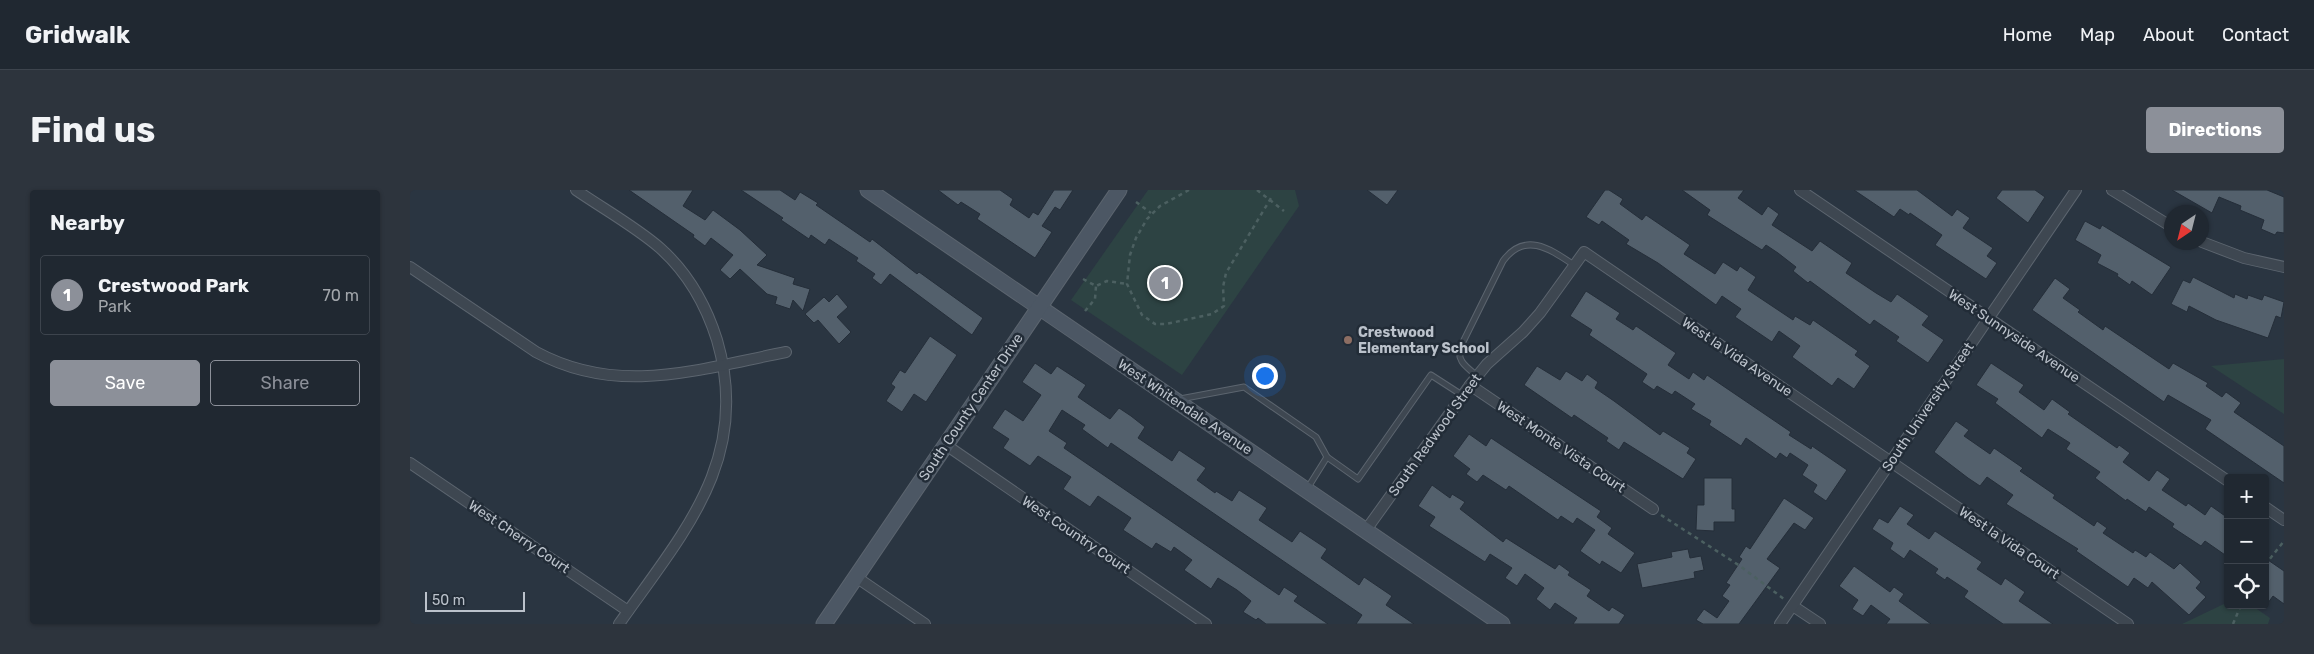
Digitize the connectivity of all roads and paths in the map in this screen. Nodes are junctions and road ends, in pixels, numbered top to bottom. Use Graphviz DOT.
graph roads {
  1 [pos="576,190"];
  2 [pos="868,190"];
  3 [pos="1119,190"];
  4 [pos="1189,190"];
  5 [pos="1257,190"];
  6 [pos="1800,190"];
  7 [pos="2076,190"];
  8 [pos="2112,190"];
  9 [pos="1270,198"];
  10 [pos="1136,202"];
  11 [pos="1284,210"];
  12 [pos="1151,213"];
  13 [pos="2164,222"];
  14 [pos="2209,245"];
  15 [pos="1584,252"];
  16 [pos="1574,266"];
  17 [pos="410,267"];
  18 [pos="2284,267"];
  19 [pos="1083,279"];
  20 [pos="1127,284"];
  21 [pos="1096,286"];
  22 [pos="1038,306"];
  23 [pos="1085,311"];
  24 [pos="1988,318"];
  25 [pos="786,352"];
  26 [pos="724,364"];
  27 [pos="1477,376"];
  28 [pos="1470,385"];
  29 [pos="1462,395"];
  30 [pos="1175,400"];
  31 [pos="946,445"];
  32 [pos="1327,457"];
  33 [pos="1891,462"];
  34 [pos="410,463"];
  35 [pos="2224,478"];
  36 [pos="1306,490"];
  37 [pos="1653,509"];
  38 [pos="2269,510"];
  39 [pos="2284,520"];
  40 [pos="1366,530"];
  41 [pos="2284,541"];
  42 [pos="2266,564"];
  43 [pos="856,577"];
  44 [pos="1793,606"];
  45 [pos="2239,609"];
  46 [pos="628,611"];
  47 [pos="619,624"];
  48 [pos="824,624"];
  49 [pos="925,624"];
  50 [pos="1206,624"];
  51 [pos="1502,624"];
  52 [pos="1780,624"];
  53 [pos="1820,624"];
  54 [pos="2128,624"];
  55 [pos="2233,624"];
  1 -- 26 [label="street"];
  2 -- 22 [label="street, West Whitendale Avenue"];
  3 -- 22 [label="street, South County Center Drive"];
  4 -- 12 [label="path"];
  5 -- 9 [label="path"];
  6 -- 24 [label="street, West Sunnyside Avenue"];
  7 -- 24 [label="street, South University Street"];
  8 -- 13 [label="street"];
  9 -- 11 [label="path"];
  9 -- 20 [label="path"];
  10 -- 12 [label="path"];
  12 -- 20 [label="path"];
  14 -- 18 [label="street"];
  15 -- 16 [label="street, South Redwood Street"];
  15 -- 33 [label="street, West la Vida Avenue"];
  16 -- 27 [label="street, South Redwood Street"];
  16 -- 27 [label="lane"];
  17 -- 26 [label="street"];
  19 -- 21 [label="path"];
  20 -- 21 [label="path"];
  21 -- 23 [label="path"];
  22 -- 30 [label="street, West Whitendale Avenue"];
  22 -- 31 [label="street, South County Center Drive"];
  24 -- 33 [label="street, South University Street"];
  24 -- 35 [label="street, West Sunnyside Avenue"];
  25 -- 26 [label="street"];
  26 -- 46 [label="street"];
  27 -- 28 [label="street, South Redwood Street"];
  28 -- 29 [label="street, South Redwood Street"];
  28 -- 37 [label="street, West Monte Vista Court"];
  29 -- 32 [label="lane"];
  29 -- 40 [label="street, South Redwood Street"];
  30 -- 32 [label="lane"];
  30 -- 36 [label="street, West Whitendale Avenue"];
  31 -- 43 [label="street, South County Center Drive"];
  31 -- 50 [label="street, West Country Court"];
  32 -- 36 [label="lane"];
  33 -- 44 [label="street, South University Street"];
  33 -- 54 [label="street, West la Vida Court"];
  34 -- 46 [label="street, West Cherry Court"];
  36 -- 40 [label="street, West Whitendale Avenue"];
  37 -- 44 [label="path"];
  38 -- 39 [label="street"];
  40 -- 51 [label="street, West Whitendale Avenue"];
  41 -- 42 [label="path"];
  43 -- 48 [label="street, South County Center Drive"];
  43 -- 49 [label="street"];
  44 -- 52 [label="street, South University Street"];
  44 -- 53 [label="street"];
  45 -- 55 [label="path"];
  46 -- 47 [label="street"];
}
